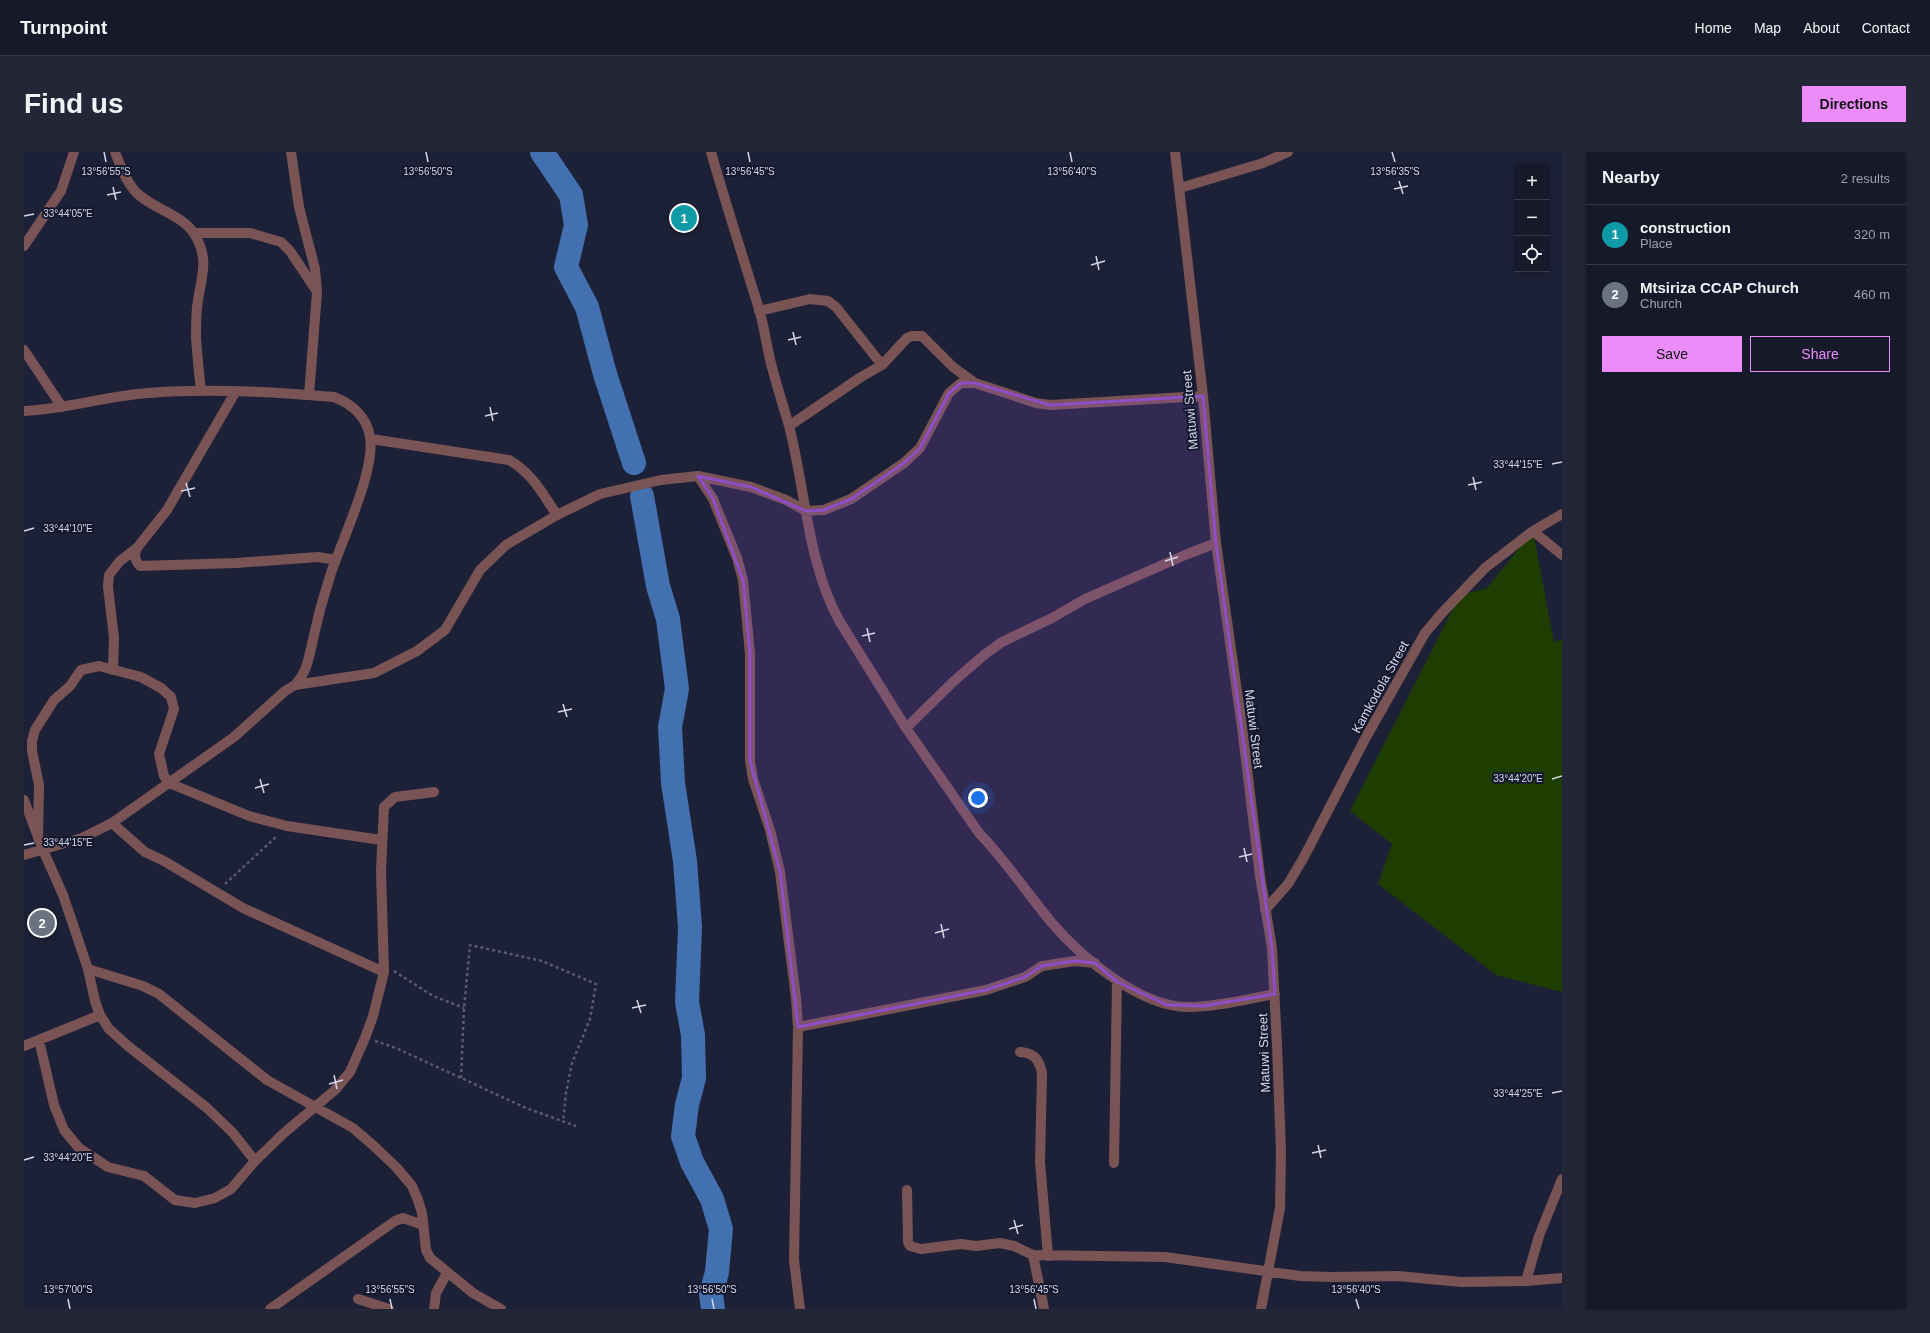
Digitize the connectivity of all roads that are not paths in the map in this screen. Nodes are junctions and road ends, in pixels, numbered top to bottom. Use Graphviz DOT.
graph roads {
  1 [pos="74,152"];
  2 [pos="115,152"];
  3 [pos="291,152"];
  4 [pos="711,152"];
  5 [pos="1175,152"];
  6 [pos="1288,152"];
  7 [pos="1180,188"];
  8 [pos="194,233"];
  9 [pos="24,246"];
  10 [pos="317,292"];
  11 [pos="759,311"];
  12 [pos="24,350"];
  13 [pos="882,365"];
  14 [pos="975,383"];
  15 [pos="201,391"];
  16 [pos="236,391"];
  17 [pos="309,395"];
  18 [pos="1203,396"];
  19 [pos="62,407"];
  20 [pos="24,411"];
  21 [pos="789,426"];
  22 [pos="371,438"];
  23 [pos="698,476"];
  24 [pos="806,511"];
  25 [pos="1562,514"];
  26 [pos="557,515"];
  27 [pos="1534,531"];
  28 [pos="1216,543"];
  29 [pos="137,548"];
  30 [pos="1562,556"];
  31 [pos="336,560"];
  32 [pos="113,670"];
  33 [pos="295,685"];
  34 [pos="906,728"];
  35 [pos="169,783"];
  36 [pos="434,792"];
  37 [pos="24,800"];
  38 [pos="112,823"];
  39 [pos="38,838"];
  40 [pos="381,840"];
  41 [pos="43,850"];
  42 [pos="24,855"];
  43 [pos="1265,910"];
  44 [pos="1095,963"];
  45 [pos="88,969"];
  46 [pos="384,972"];
  47 [pos="1118,982"];
  48 [pos="1275,994"];
  49 [pos="100,1015"];
  50 [pos="798,1027"];
  51 [pos="38,1040"];
  52 [pos="24,1046"];
  53 [pos="1020,1052"];
  54 [pos="316,1107"];
  55 [pos="254,1161"];
  56 [pos="1114,1163"];
  57 [pos="1562,1179"];
  58 [pos="907,1190"];
  59 [pos="423,1225"];
  60 [pos="1034,1255"];
  61 [pos="1048,1256"];
  62 [pos="1269,1272"];
  63 [pos="446,1273"];
  64 [pos="1562,1278"];
  65 [pos="1526,1281"];
  66 [pos="358,1299"];
  67 [pos="270,1309"];
  68 [pos="389,1309"];
  69 [pos="434,1309"];
  70 [pos="501,1309"];
  71 [pos="800,1309"];
  72 [pos="1044,1309"];
  73 [pos="1261,1309"];
  1 -- 9 [label="street"];
  2 -- 8 [label="street"];
  3 -- 10 [label="street"];
  4 -- 11 [label="street"];
  5 -- 7 [label="street, Matuwi Street"];
  6 -- 7 [label="street"];
  7 -- 18 [label="street, Matuwi Street"];
  8 -- 10 [label="street"];
  8 -- 15 [label="street"];
  10 -- 17 [label="street"];
  11 -- 13 [label="street"];
  11 -- 21 [label="street"];
  12 -- 19 [label="street"];
  13 -- 14 [label="street"];
  13 -- 21 [label="street"];
  14 -- 18 [label="street"];
  14 -- 24 [label="street"];
  15 -- 16 [label="street"];
  15 -- 19 [label="street"];
  16 -- 17 [label="street"];
  16 -- 29 [label="street"];
  17 -- 22 [label="street"];
  18 -- 28 [label="street, Matuwi Street"];
  19 -- 20 [label="street"];
  21 -- 24 [label="street"];
  22 -- 26 [label="street"];
  22 -- 31 [label="street"];
  23 -- 24 [label="street"];
  23 -- 26 [label="street"];
  23 -- 50 [label="street"];
  24 -- 34 [label="street"];
  25 -- 27 [label="street, Kamkodola Street"];
  26 -- 33 [label="street"];
  27 -- 30 [label="street"];
  27 -- 43 [label="street, Kamkodola Street"];
  28 -- 34 [label="street"];
  28 -- 43 [label="street, Matuwi Street"];
  29 -- 31 [label="street"];
  29 -- 32 [label="street"];
  31 -- 33 [label="street"];
  32 -- 35 [label="street"];
  32 -- 39 [label="street"];
  33 -- 35 [label="street"];
  34 -- 44 [label="street"];
  35 -- 38 [label="street"];
  35 -- 40 [label="street"];
  36 -- 40 [label="street"];
  37 -- 39 [label="street"];
  38 -- 41 [label="street"];
  38 -- 46 [label="street"];
  39 -- 41 [label="street"];
  40 -- 46 [label="street"];
  41 -- 42 [label="street"];
  41 -- 45 [label="street"];
  43 -- 48 [label="street, Matuwi Street"];
  44 -- 47 [label="street"];
  44 -- 50 [label="street"];
  45 -- 49 [label="street"];
  45 -- 54 [label="street"];
  46 -- 54 [label="street"];
  47 -- 48 [label="street"];
  47 -- 56 [label="street"];
  48 -- 62 [label="street, Matuwi Street"];
  49 -- 51 [label="street"];
  49 -- 55 [label="street"];
  50 -- 71 [label="street"];
  51 -- 52 [label="street"];
  51 -- 55 [label="street"];
  53 -- 61 [label="street"];
  54 -- 55 [label="street"];
  54 -- 59 [label="street"];
  57 -- 65 [label="street"];
  58 -- 60 [label="street"];
  59 -- 63 [label="street"];
  59 -- 67 [label="street"];
  60 -- 61 [label="street"];
  60 -- 72 [label="street"];
  61 -- 62 [label="street"];
  62 -- 65 [label="street"];
  62 -- 73 [label="street, Matuwi Street"];
  63 -- 69 [label="street"];
  63 -- 70 [label="street"];
  64 -- 65 [label="street"];
  66 -- 68 [label="street"];
}
